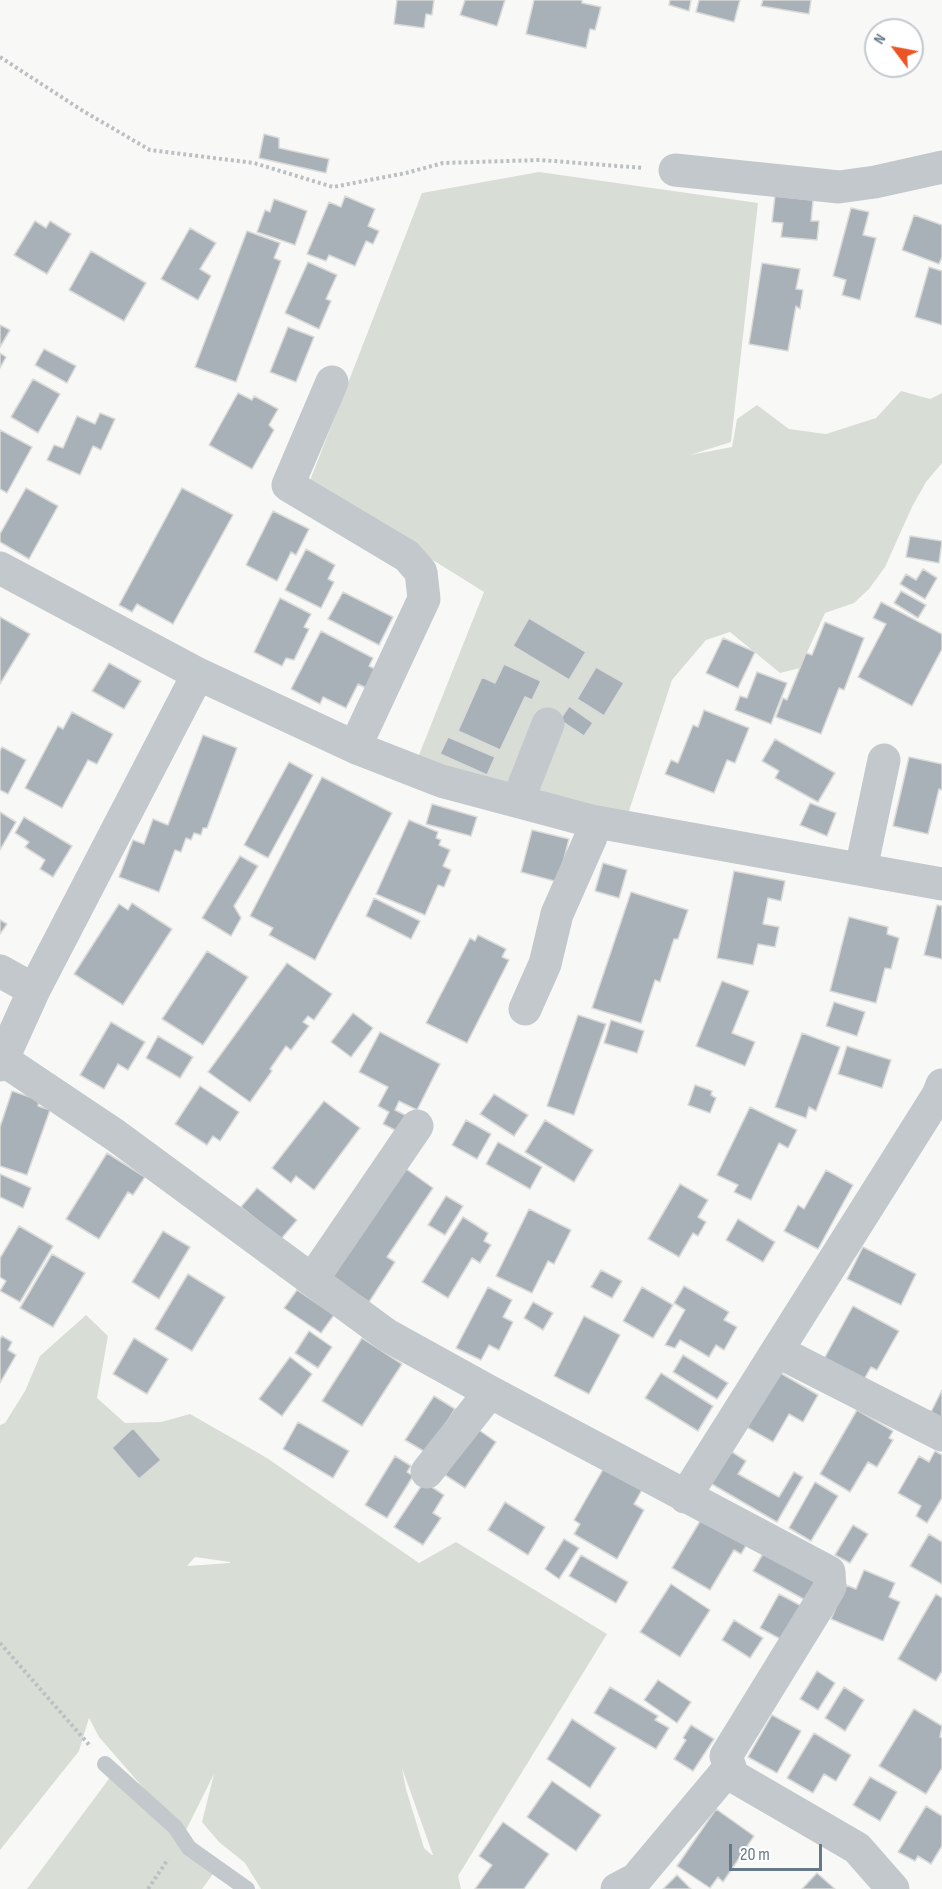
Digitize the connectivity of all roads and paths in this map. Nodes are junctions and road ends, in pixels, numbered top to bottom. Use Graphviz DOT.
graph roads {
  1 [pos="0,57"];
  2 [pos="942,167"];
  3 [pos="675,170"];
  4 [pos="332,382"];
  5 [pos="0,567"];
  6 [pos="198,674"];
  7 [pos="548,724"];
  8 [pos="355,747"];
  9 [pos="884,760"];
  10 [pos="521,802"];
  11 [pos="591,821"];
  12 [pos="861,869"];
  13 [pos="942,884"];
  14 [pos="0,971"];
  15 [pos="34,990"];
  16 [pos="525,1009"];
  17 [pos="1,1064"];
  18 [pos="942,1085"];
  19 [pos="417,1126"];
  20 [pos="312,1280"];
  21 [pos="777,1351"];
  22 [pos="490,1392"];
  23 [pos="942,1435"];
  24 [pos="427,1472"];
  25 [pos="685,1497"];
  26 [pos="0,1642"];
  27 [pos="105,1764"];
  28 [pos="730,1767"];
  29 [pos="182,1838"];
  30 [pos="148,1889"];
  31 [pos="247,1889"];
  32 [pos="617,1889"];
  33 [pos="893,1889"];
  1 -- 3 [label="path"];
  2 -- 3 [label="street"];
  4 -- 8 [label="street"];
  5 -- 6 [label="street"];
  6 -- 8 [label="street"];
  6 -- 15 [label="street"];
  7 -- 10 [label="street"];
  8 -- 10 [label="street"];
  9 -- 12 [label="street"];
  10 -- 11 [label="street"];
  11 -- 12 [label="street"];
  11 -- 16 [label="street"];
  12 -- 13 [label="street"];
  14 -- 15 [label="street"];
  15 -- 17 [label="street"];
  17 -- 20 [label="street"];
  18 -- 21 [label="street"];
  19 -- 20 [label="street"];
  20 -- 22 [label="street"];
  21 -- 23 [label="street"];
  21 -- 25 [label="street"];
  22 -- 24 [label="street"];
  22 -- 25 [label="street"];
  25 -- 28 [label="street"];
  26 -- 27 [label="path"];
  27 -- 29 [label="lane"];
  28 -- 32 [label="street"];
  28 -- 33 [label="street"];
  29 -- 30 [label="path"];
  29 -- 31 [label="lane"];
}
